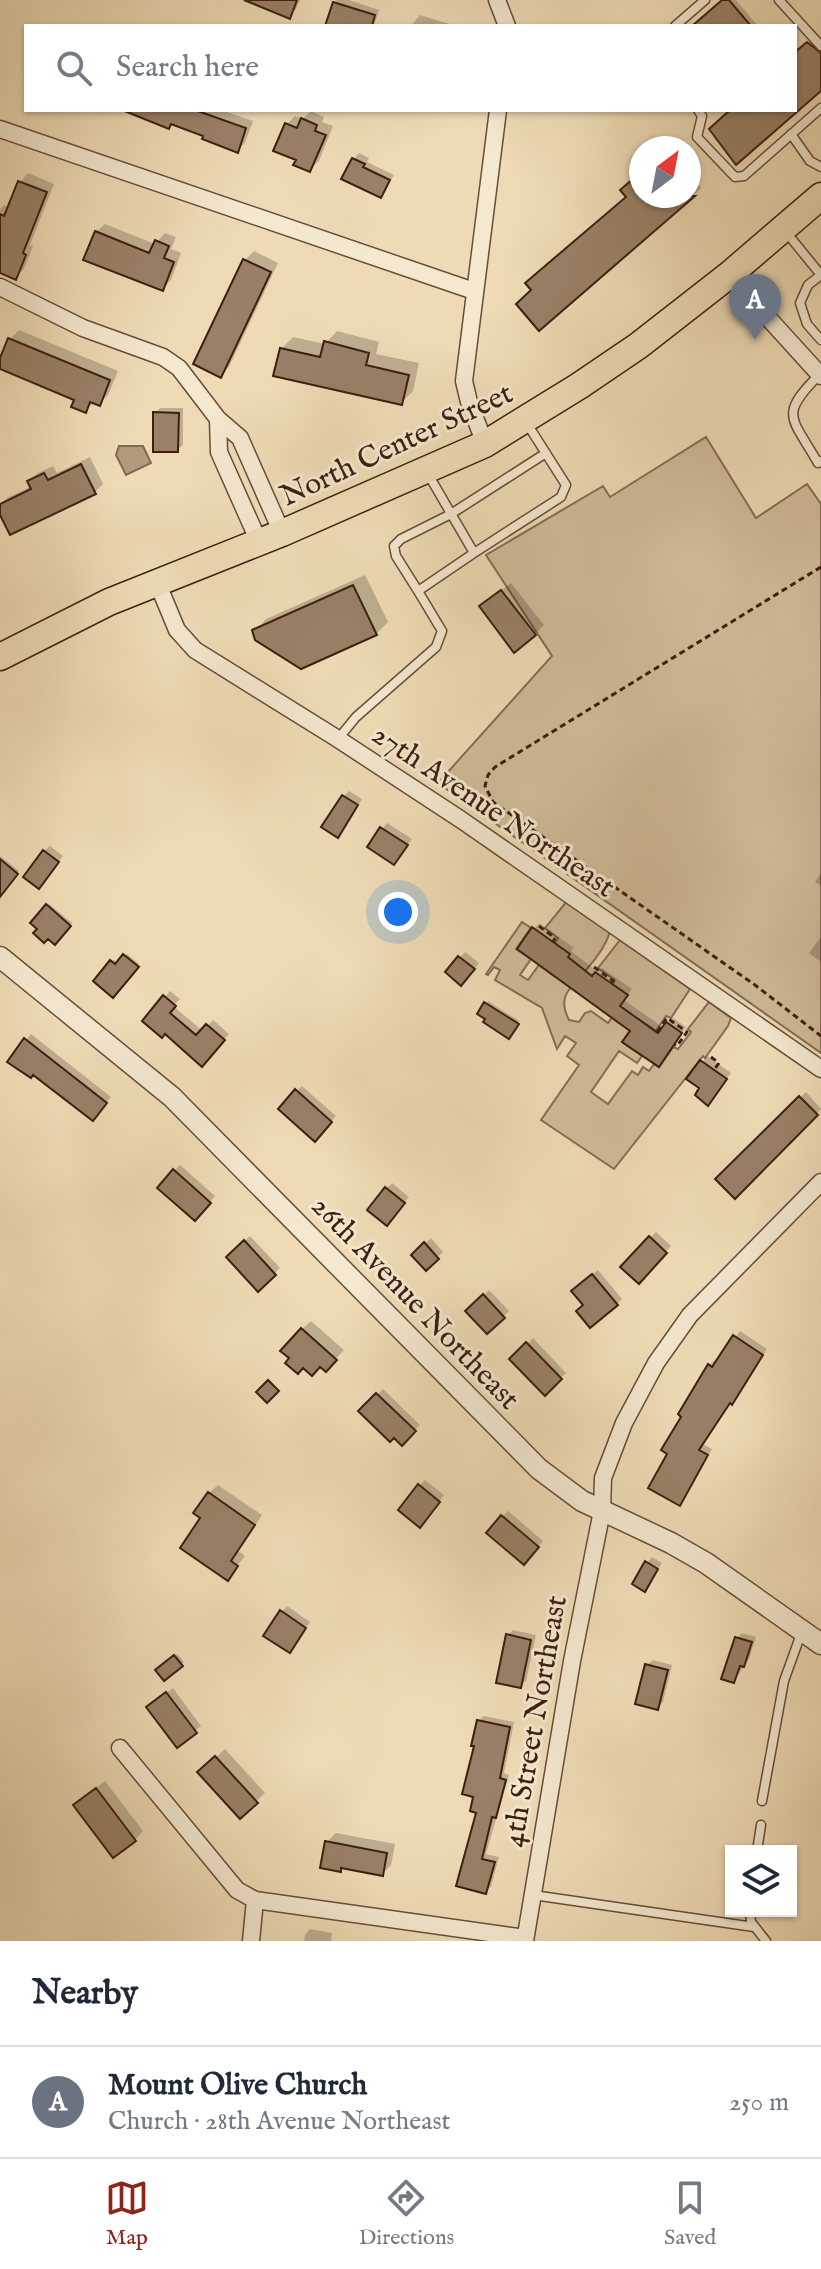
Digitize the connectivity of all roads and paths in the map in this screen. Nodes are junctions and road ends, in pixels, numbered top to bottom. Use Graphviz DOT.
graph roads {
  1 [pos="497,0"];
  2 [pos="705,0"];
  3 [pos="779,0"];
  4 [pos="506,24"];
  5 [pos="677,24"];
  6 [pos="804,27"];
  7 [pos="797,33"];
  8 [pos="821,46"];
  9 [pos="821,108"];
  10 [pos="498,112"];
  11 [pos="703,112"];
  12 [pos="0,129"];
  13 [pos="791,134"];
  14 [pos="821,167"];
  15 [pos="821,196"];
  16 [pos="783,229"];
  17 [pos="729,275"];
  18 [pos="821,275"];
  19 [pos="0,287"];
  20 [pos="474,291"];
  21 [pos="821,340"];
  22 [pos="820,375"];
  23 [pos="218,419"];
  24 [pos="525,420"];
  25 [pos="240,438"];
  26 [pos="485,444"];
  27 [pos="219,452"];
  28 [pos="546,453"];
  29 [pos="821,461"];
  30 [pos="426,470"];
  31 [pos="451,514"];
  32 [pos="270,537"];
  33 [pos="474,553"];
  34 [pos="821,567"];
  35 [pos="157,582"];
  36 [pos="418,591"];
  37 [pos="0,657"];
  38 [pos="338,739"];
  39 [pos="539,926"];
  40 [pos="553,942"];
  41 [pos="0,957"];
  42 [pos="594,967"];
  43 [pos="611,983"];
  44 [pos="657,1032"];
  45 [pos="821,1036"];
  46 [pos="675,1045"];
  47 [pos="711,1057"];
  48 [pos="821,1069"];
  49 [pos="714,1070"];
  50 [pos="821,1182"];
  51 [pos="602,1511"];
  52 [pos="802,1631"];
  53 [pos="821,1644"];
  54 [pos="120,1748"];
  55 [pos="762,1801"];
  56 [pos="761,1825"];
  57 [pos="758,1845"];
  58 [pos="532,1895"];
  59 [pos="255,1900"];
  60 [pos="752,1917"];
  61 [pos="754,1927"];
  62 [pos="525,1940"];
  63 [pos="251,1941"];
  64 [pos="766,1941"];
  1 -- 4 [label="street"];
  2 -- 5 [label="lane"];
  3 -- 6 [label="lane"];
  6 -- 7 [label="lane"];
  6 -- 8 [label="lane"];
  9 -- 13 [label="lane"];
  10 -- 20 [label="street"];
  11 -- 13 [label="lane"];
  12 -- 20 [label="street"];
  13 -- 14 [label="lane"];
  15 -- 16 [label="main road, North Center Street"];
  16 -- 17 [label="main road, North Center Street"];
  16 -- 18 [label="lane"];
  17 -- 22 [label="street"];
  17 -- 24 [label="main road, North Center Street"];
  18 -- 21 [label="lane"];
  19 -- 23 [label="street"];
  20 -- 26 [label="street"];
  22 -- 29 [label="lane"];
  23 -- 25 [label="street"];
  23 -- 27 [label="street"];
  24 -- 26 [label="main road, North Center Street"];
  24 -- 28 [label="lane"];
  25 -- 27 [label="street"];
  25 -- 32 [label="street"];
  26 -- 30 [label="main road, North Center Street"];
  27 -- 32 [label="street"];
  28 -- 31 [label="lane"];
  28 -- 33 [label="lane"];
  30 -- 31 [label="lane"];
  30 -- 32 [label="main road, North Center Street"];
  31 -- 33 [label="lane"];
  31 -- 36 [label="lane"];
  32 -- 35 [label="main road, North Center Street"];
  33 -- 36 [label="lane"];
  34 -- 45 [label="path"];
  35 -- 37 [label="main road, North Center Street"];
  35 -- 38 [label="street, 27th Avenue Northeast"];
  36 -- 38 [label="lane"];
  38 -- 48 [label="street, 27th Avenue Northeast"];
  39 -- 40 [label="path"];
  41 -- 51 [label="street, 26th Avenue Northeast"];
  42 -- 43 [label="path"];
  44 -- 46 [label="path"];
  47 -- 49 [label="path"];
  50 -- 51 [label="street, 4th Street Northeast"];
  51 -- 52 [label="street, 26th Avenue Northeast"];
  51 -- 58 [label="street, 4th Street Northeast"];
  52 -- 53 [label="street, 26th Avenue Northeast"];
  52 -- 55 [label="lane"];
  54 -- 59 [label="street"];
  56 -- 57 [label="lane"];
  58 -- 61 [label="lane"];
  58 -- 62 [label="street, 4th Street Northeast"];
  59 -- 62 [label="street"];
  59 -- 63 [label="street"];
  60 -- 61 [label="lane"];
  61 -- 64 [label="lane"];
}
